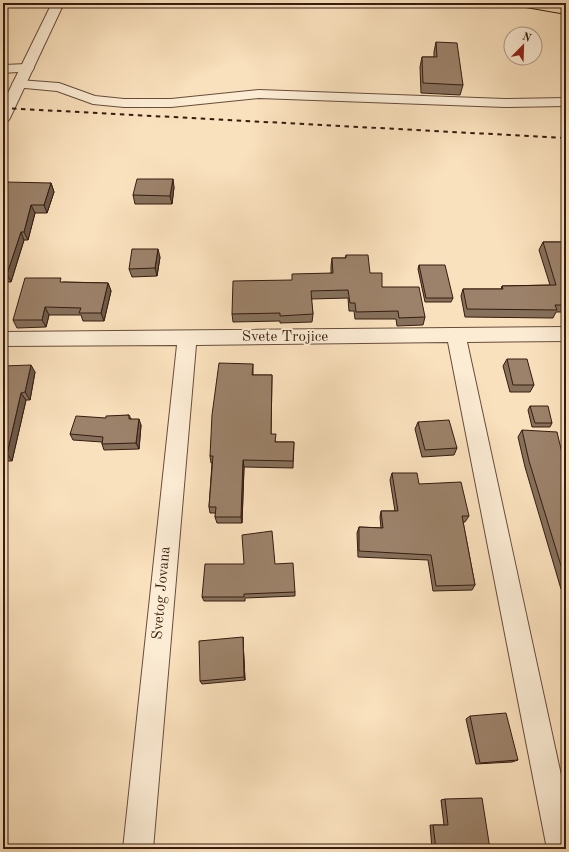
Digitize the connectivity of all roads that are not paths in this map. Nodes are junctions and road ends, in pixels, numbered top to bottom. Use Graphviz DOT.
graph roads {
  1 [pos="58,3"];
  2 [pos="526,3"];
  3 [pos="566,10"];
  4 [pos="27,68"];
  5 [pos="3,69"];
  6 [pos="19,84"];
  7 [pos="566,102"];
  8 [pos="3,118"];
  9 [pos="566,334"];
  10 [pos="456,336"];
  11 [pos="187,338"];
  12 [pos="3,339"];
  13 [pos="138,849"];
  14 [pos="562,849"];
  1 -- 4 [label="street"];
  2 -- 3 [label="main road"];
  4 -- 5 [label="street"];
  4 -- 6 [label="street"];
  6 -- 7 [label="street"];
  6 -- 8 [label="street"];
  9 -- 10 [label="street, Svete Trojice"];
  10 -- 11 [label="street, Svete Trojice"];
  10 -- 14 [label="street"];
  11 -- 12 [label="street, Svete Trojice"];
  11 -- 13 [label="street, Svetog Jovana"];
}
